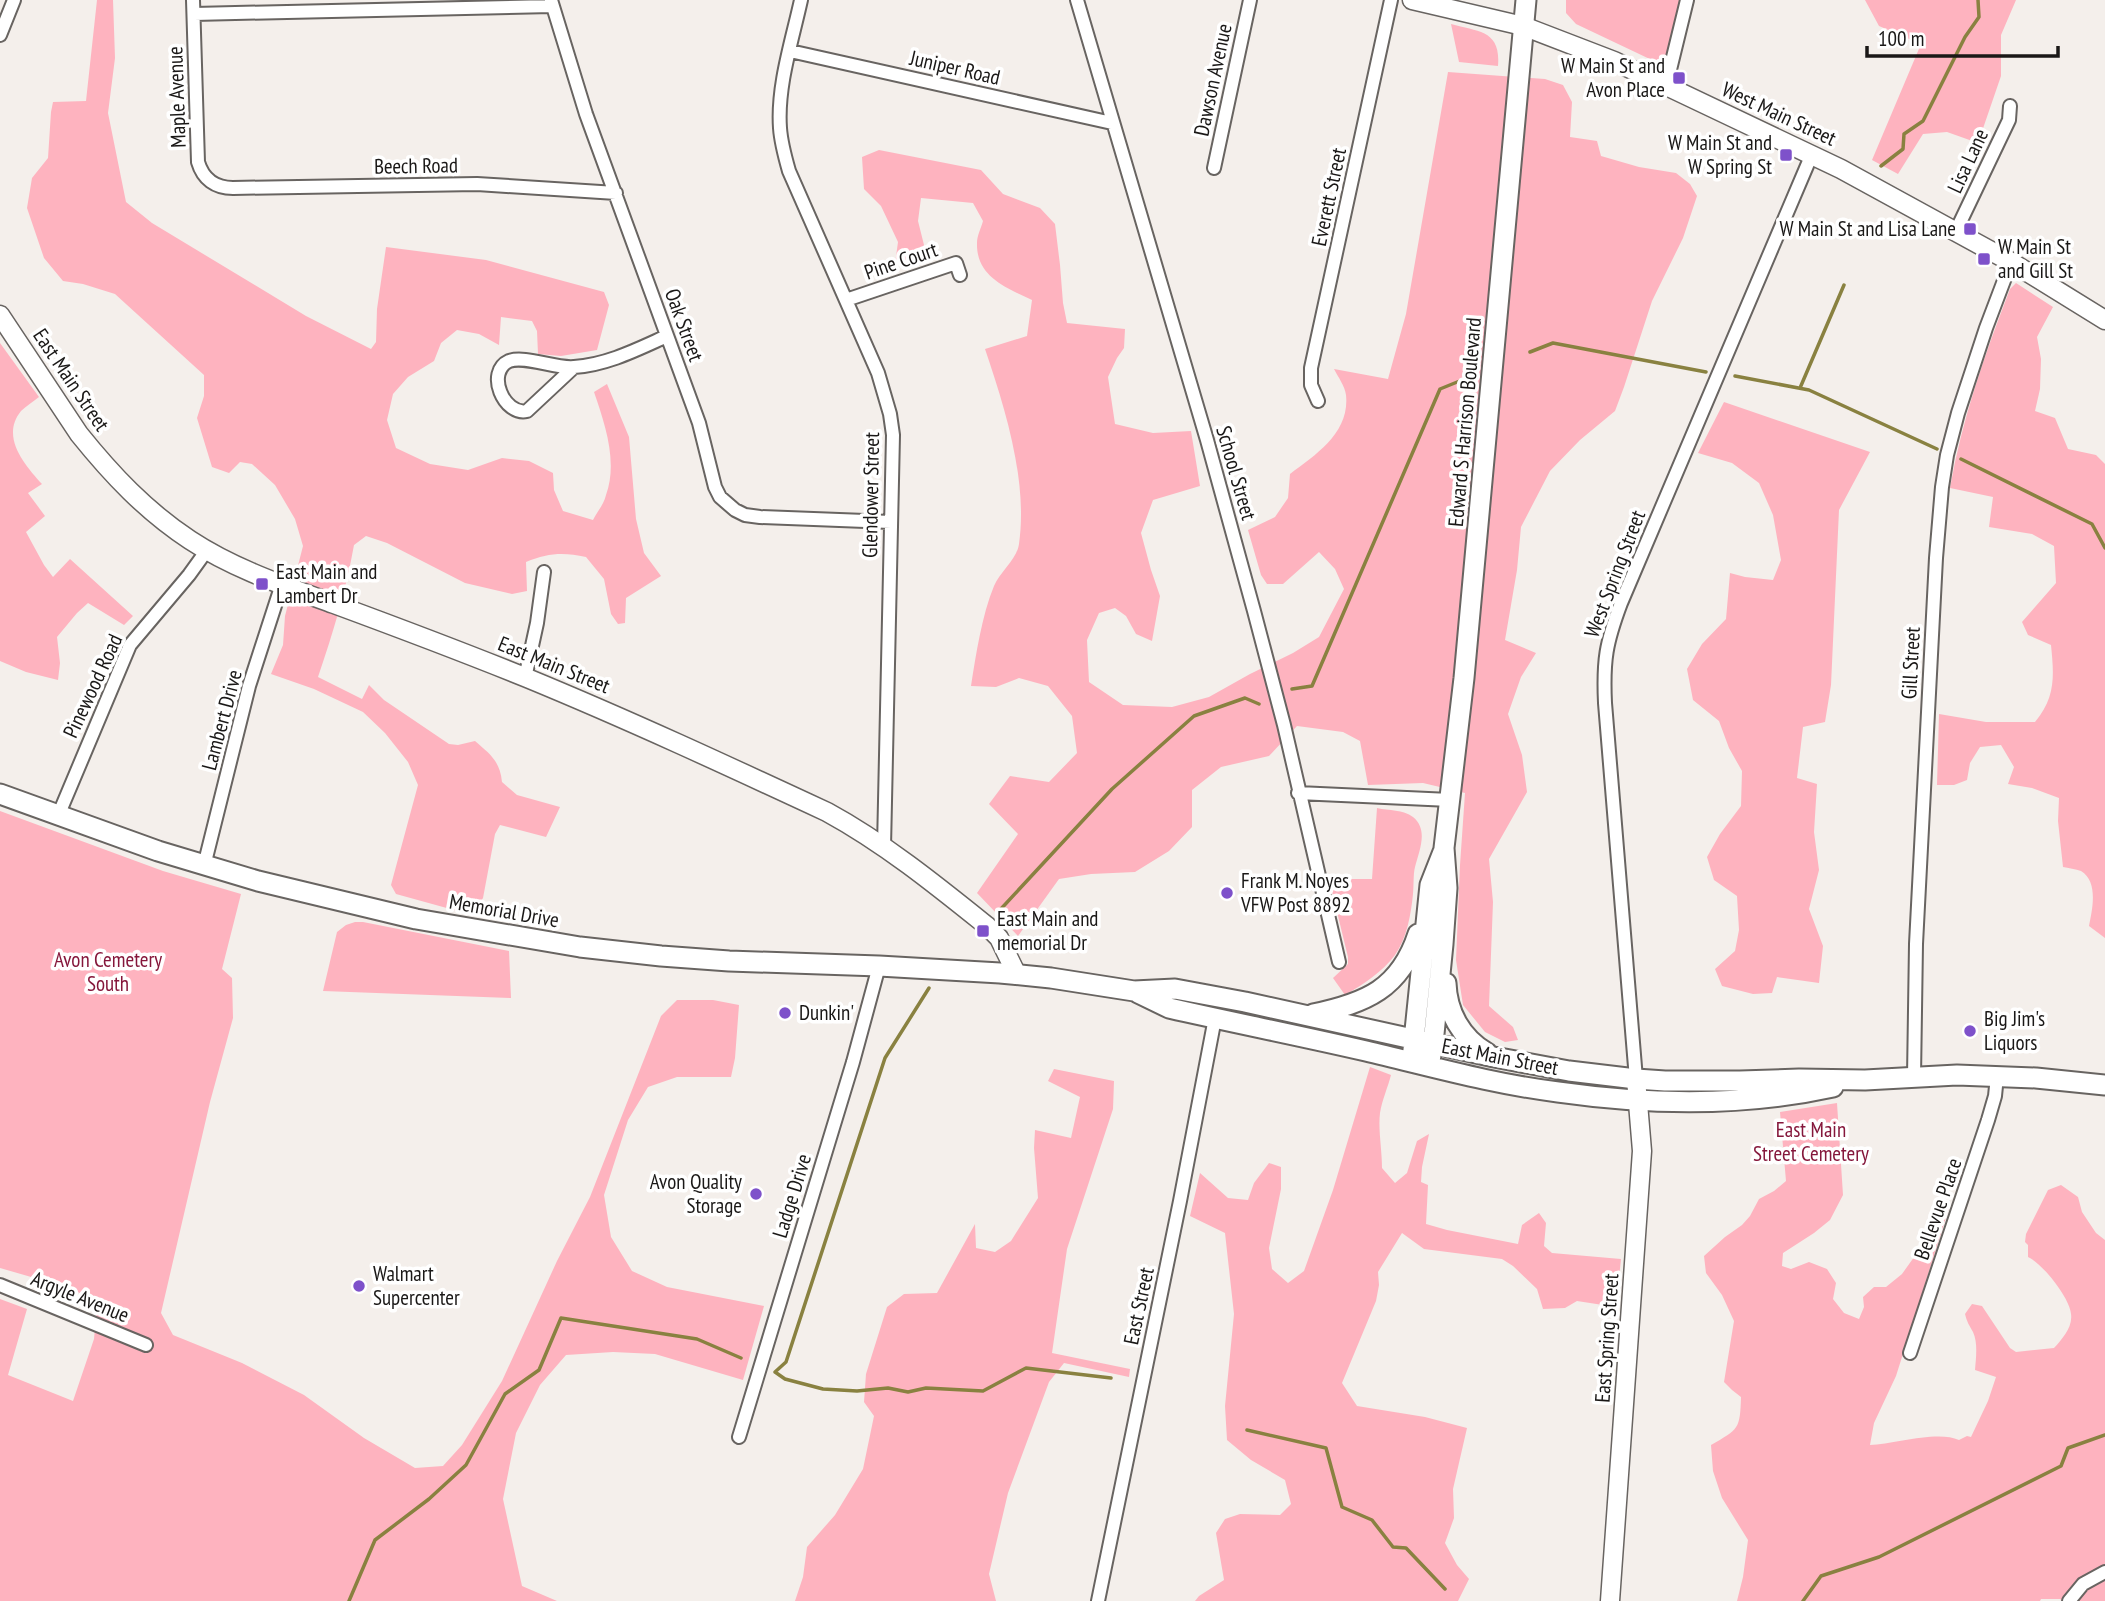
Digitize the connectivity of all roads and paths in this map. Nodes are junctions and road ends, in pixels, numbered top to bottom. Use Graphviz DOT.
graph roads {
  1 [pos="14,0"];
  2 [pos="801,0"];
  3 [pos="1077,0"];
  4 [pos="1250,0"];
  5 [pos="1391,0"];
  6 [pos="1412,0"];
  7 [pos="1526,0"];
  8 [pos="1687,0"];
  9 [pos="551,3"];
  10 [pos="193,7"];
  11 [pos="1523,26"];
  12 [pos="0,35"];
  13 [pos="790,51"];
  14 [pos="1666,86"];
  15 [pos="2010,106"];
  16 [pos="1112,123"];
  17 [pos="1812,154"];
  18 [pos="1214,168"];
  19 [pos="216,186"];
  20 [pos="616,193"];
  21 [pos="1956,231"];
  22 [pos="2011,262"];
  23 [pos="960,275"];
  24 [pos="846,300"];
  25 [pos="0,315"];
  26 [pos="2105,320"];
  27 [pos="667,336"];
  28 [pos="573,368"];
  29 [pos="1318,401"];
  30 [pos="891,522"];
  31 [pos="207,550"];
  32 [pos="544,572"];
  33 [pos="282,584"];
  34 [pos="525,678"];
  35 [pos="1298,793"];
  36 [pos="0,794"];
  37 [pos="1450,800"];
  38 [pos="58,816"];
  39 [pos="884,847"];
  40 [pos="1444,848"];
  41 [pos="204,866"];
  42 [pos="1430,885"];
  43 [pos="1443,944"];
  44 [pos="1339,962"];
  45 [pos="879,966"];
  46 [pos="1017,975"];
  47 [pos="1134,991"];
  48 [pos="1307,1016"];
  49 [pos="1215,1018"];
  50 [pos="1424,1042"];
  51 [pos="1494,1057"];
  52 [pos="1420,1064"];
  53 [pos="1997,1076"];
  54 [pos="1914,1077"];
  55 [pos="1636,1079"];
  56 [pos="1865,1080"];
  57 [pos="2105,1085"];
  58 [pos="1639,1100"];
  59 [pos="0,1285"];
  60 [pos="146,1345"];
  61 [pos="1910,1353"];
  62 [pos="739,1437"];
  63 [pos="2105,1572"];
  64 [pos="1098,1601"];
  65 [pos="1610,1601"];
  66 [pos="2069,1601"];
  1 -- 12 [label="street"];
  2 -- 13 [label="street, Glendower Street"];
  3 -- 16 [label="street, School Street"];
  4 -- 18 [label="street, Dawson Avenue"];
  5 -- 29 [label="street, Everett Street"];
  6 -- 11 [label="main road, West Main Street"];
  7 -- 11 [label="main road, Edward S Harrison Boulevard"];
  8 -- 14 [label="street"];
  9 -- 10 [label="street"];
  9 -- 20 [label="street, Oak Street"];
  10 -- 19 [label="street, Maple Avenue"];
  11 -- 14 [label="main road, West Main Street"];
  11 -- 37 [label="main road, Edward S Harrison Boulevard"];
  13 -- 16 [label="street, Juniper Road"];
  13 -- 24 [label="street, Glendower Street"];
  14 -- 17 [label="main road, West Main Street"];
  15 -- 21 [label="street, Lisa Lane"];
  16 -- 35 [label="street, School Street"];
  17 -- 21 [label="main road, West Main Street"];
  17 -- 55 [label="street, West Spring Street"];
  19 -- 20 [label="street, Beech Road"];
  20 -- 27 [label="street, Oak Street"];
  21 -- 22 [label="main road, West Main Street"];
  22 -- 26 [label="main road, West Main Street"];
  22 -- 54 [label="street, Gill Street"];
  23 -- 24 [label="street, Pine Court"];
  24 -- 30 [label="street, Glendower Street"];
  25 -- 31 [label="main road, East Main Street"];
  27 -- 28 [label="street"];
  27 -- 30 [label="street, Oak Street"];
  28 -- 28 [label="street"];
  30 -- 39 [label="street, Glendower Street"];
  31 -- 33 [label="main road, East Main Street"];
  31 -- 38 [label="street, Pinewood Road"];
  32 -- 34 [label="street"];
  33 -- 34 [label="main road, East Main Street"];
  33 -- 41 [label="street, Lambert Drive"];
  34 -- 39 [label="main road, East Main Street"];
  35 -- 37 [label="street"];
  35 -- 44 [label="street, School Street"];
  36 -- 38 [label="main road, Memorial Drive"];
  37 -- 40 [label="main road, Edward S Harrison Boulevard"];
  38 -- 41 [label="main road, Memorial Drive"];
  39 -- 46 [label="main road, East Main Street"];
  40 -- 42 [label="main road, Edward S Harrison Boulevard"];
  40 -- 43 [label="main road, Edward S Harrison Boulevard"];
  41 -- 45 [label="main road, Memorial Drive"];
  42 -- 48 [label="main road"];
  42 -- 50 [label="main road, Edward S Harrison Boulevard"];
  43 -- 50 [label="main road, Edward S Harrison Boulevard"];
  43 -- 51 [label="main road"];
  45 -- 46 [label="main road, Memorial Drive"];
  45 -- 62 [label="street, Ladge Drive"];
  46 -- 47 [label="main road, East Main Street"];
  47 -- 48 [label="main road, East Main Street"];
  47 -- 49 [label="main road, East Main Street"];
  48 -- 50 [label="main road, East Main Street"];
  49 -- 52 [label="main road, East Main Street"];
  49 -- 64 [label="street, East Street"];
  50 -- 51 [label="main road, East Main Street"];
  50 -- 52 [label="main road, Edward S Harrison Boulevard"];
  51 -- 55 [label="main road, East Main Street"];
  52 -- 58 [label="main road, East Main Street"];
  53 -- 54 [label="main road, East Main Street"];
  53 -- 57 [label="main road, East Main Street"];
  53 -- 61 [label="street, Bellevue Place"];
  54 -- 56 [label="main road, East Main Street"];
  55 -- 56 [label="main road, East Main Street"];
  55 -- 58 [label="main road, East Spring Street"];
  56 -- 58 [label="main road, East Main Street"];
  58 -- 65 [label="main road, East Spring Street"];
  59 -- 60 [label="street, Argyle Avenue"];
  63 -- 66 [label="street"];
}
